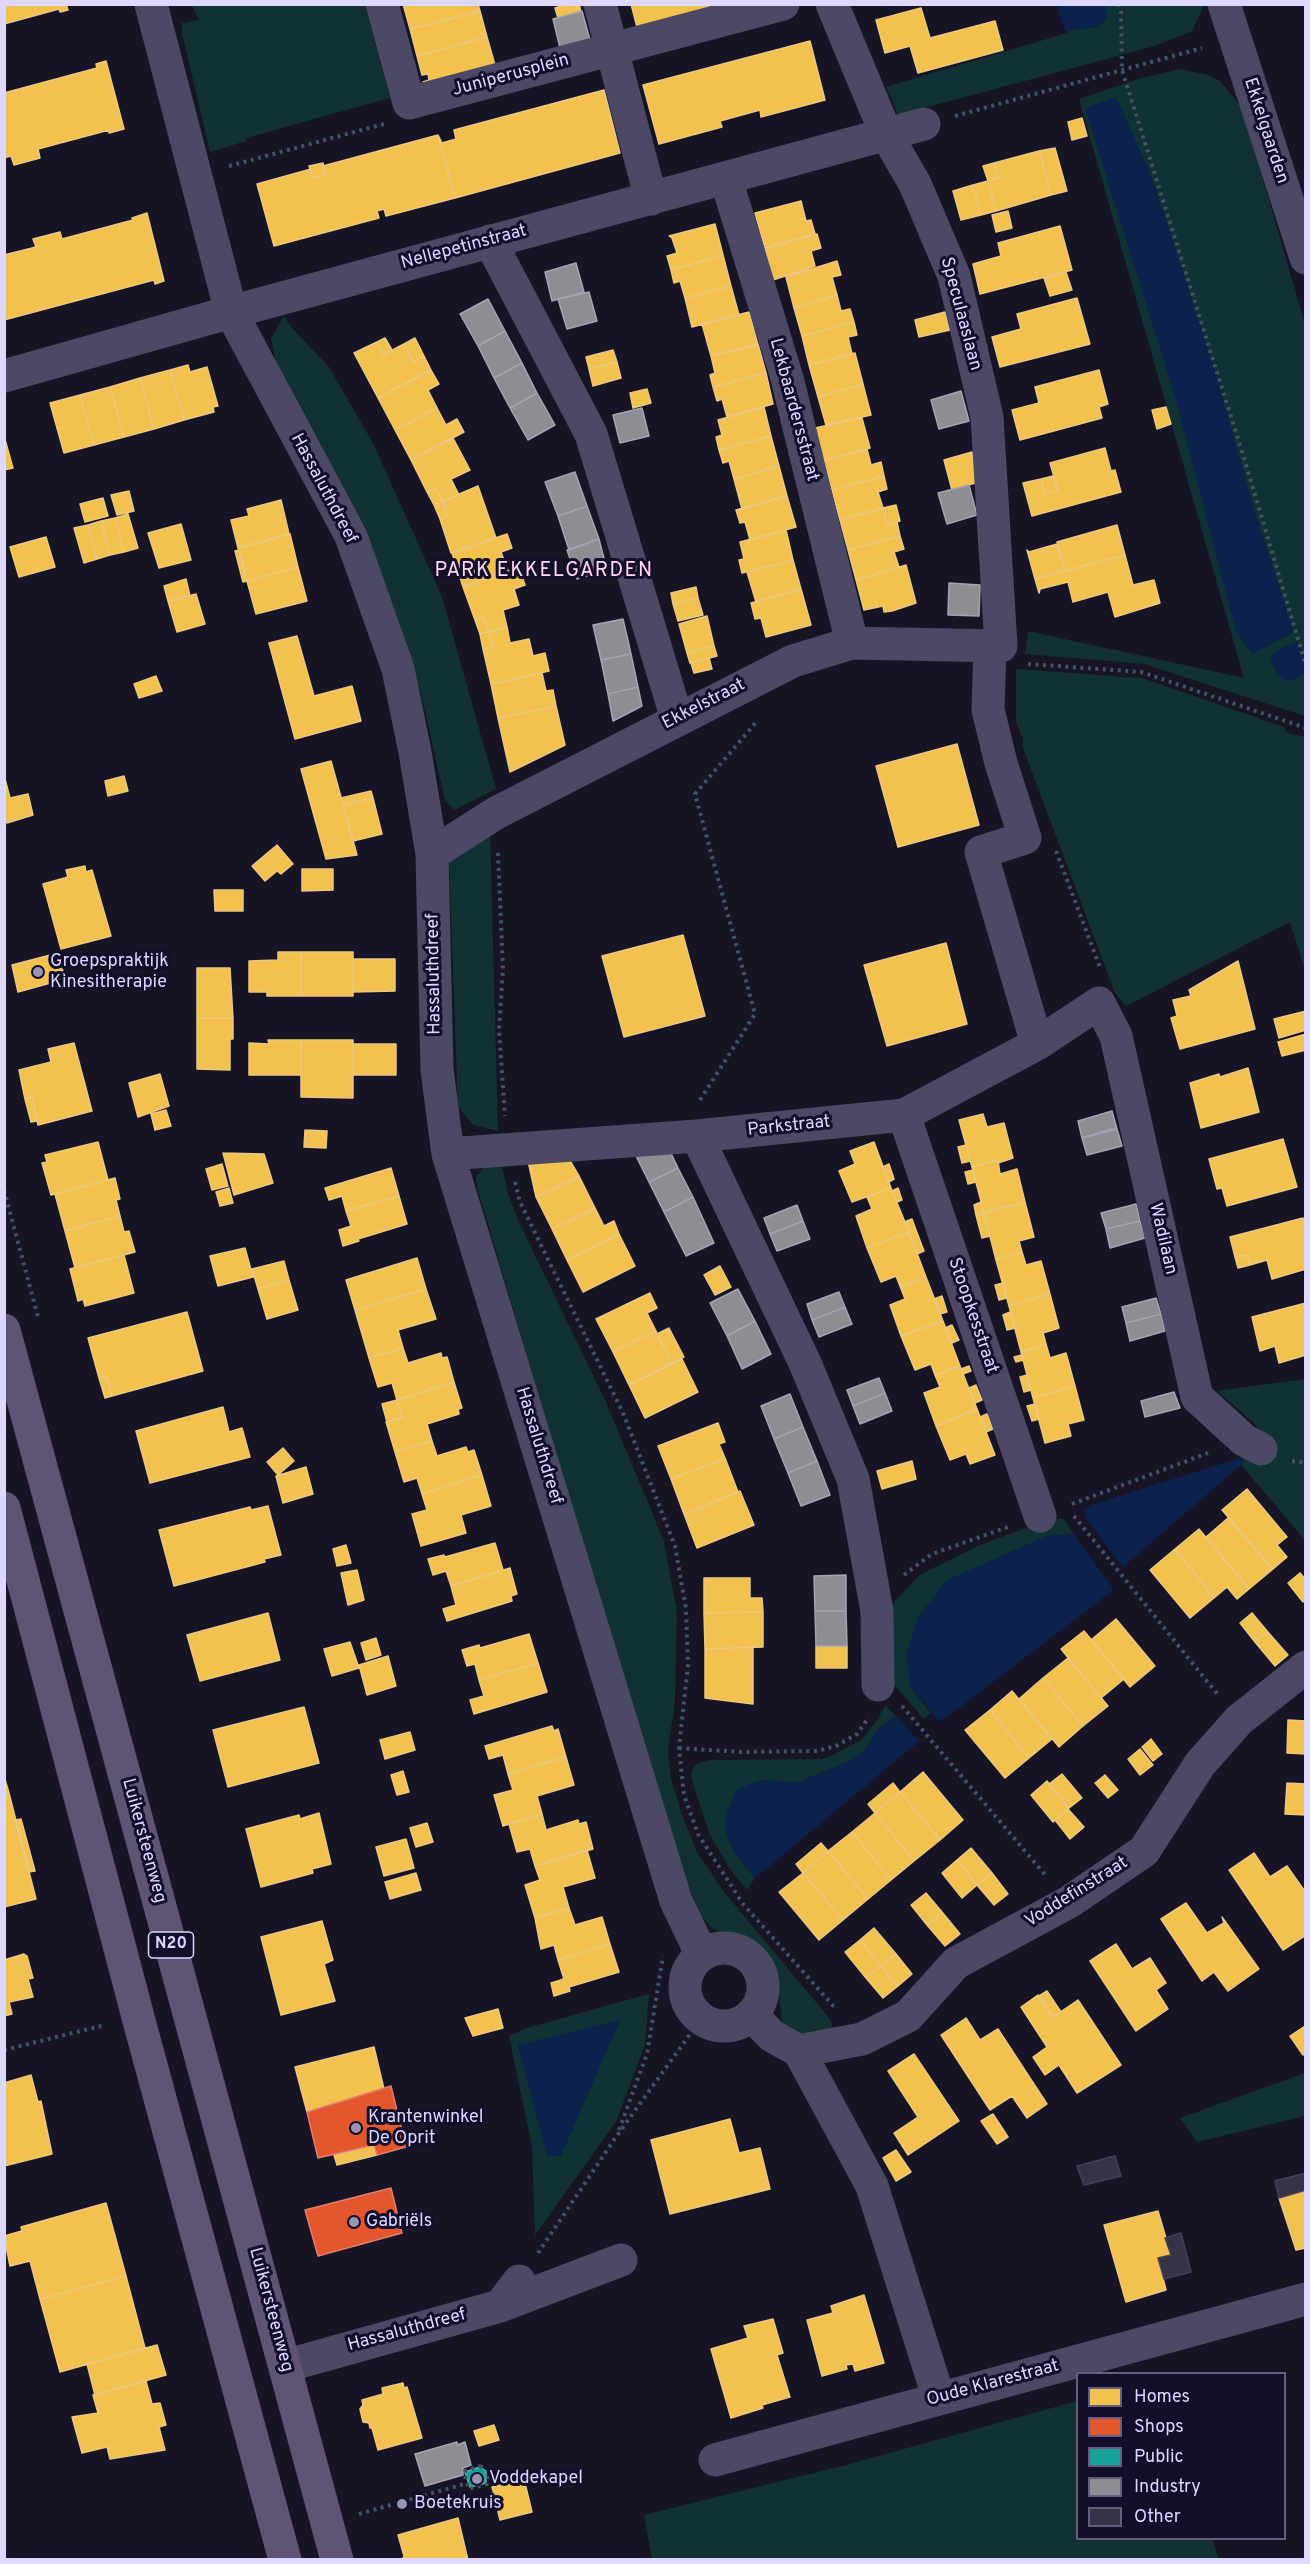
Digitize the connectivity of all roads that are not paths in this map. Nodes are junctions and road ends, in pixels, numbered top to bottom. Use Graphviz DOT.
graph roads {
  1 [pos="151,4"];
  2 [pos="382,4"];
  3 [pos="600,4"];
  4 [pos="783,4"];
  5 [pos="832,4"];
  6 [pos="1224,4"];
  7 [pos="613,50"];
  8 [pos="924,124"];
  9 [pos="886,134"];
  10 [pos="726,179"];
  11 [pos="651,199"];
  12 [pos="490,241"];
  13 [pos="1305,258"];
  14 [pos="231,312"];
  15 [pos="4,376"];
  16 [pos="852,643"];
  17 [pos="996,646"];
  18 [pos="677,719"];
  19 [pos="432,854"];
  20 [pos="1099,1003"];
  21 [pos="1037,1044"];
  22 [pos="904,1115"];
  23 [pos="697,1136"];
  24 [pos="448,1154"];
  25 [pos="4,1330"];
  26 [pos="1261,1449"];
  27 [pos="4,1508"];
  28 [pos="1040,1516"];
  29 [pos="1305,1667"];
  30 [pos="889,1694"];
  31 [pos="702,1955"];
  32 [pos="752,2015"];
  33 [pos="799,2051"];
  34 [pos="621,2260"];
  35 [pos="1305,2299"];
  36 [pos="285,2366"];
  37 [pos="939,2399"];
  38 [pos="715,2460"];
  39 [pos="285,2559"];
  40 [pos="337,2559"];
  1 -- 14 [label="street, Hassaluthdreef"];
  2 -- 7 [label="street, Juniperusplein"];
  3 -- 7 [label="street"];
  4 -- 7 [label="street, Juniperusplein"];
  5 -- 9 [label="street, Speculaaslaan"];
  6 -- 13 [label="street, Ekkelgaarden"];
  7 -- 11 [label="street"];
  8 -- 9 [label="street, Nellepetinstraat"];
  9 -- 10 [label="street, Nellepetinstraat"];
  9 -- 17 [label="street, Speculaaslaan"];
  10 -- 11 [label="street, Nellepetinstraat"];
  10 -- 16 [label="street, Lekbaardersstraat"];
  11 -- 12 [label="street, Nellepetinstraat"];
  12 -- 14 [label="street, Nellepetinstraat"];
  12 -- 18 [label="street"];
  14 -- 15 [label="street, Nellepetinstraat"];
  14 -- 19 [label="street, Hassaluthdreef"];
  16 -- 17 [label="street, Ekkelstraat"];
  16 -- 18 [label="street, Ekkelstraat"];
  17 -- 21 [label="street, Speculaaslaan"];
  18 -- 19 [label="street, Ekkelstraat"];
  19 -- 24 [label="street, Hassaluthdreef"];
  20 -- 21 [label="street, Parkstraat"];
  20 -- 26 [label="street, Wadilaan"];
  21 -- 22 [label="street, Parkstraat"];
  22 -- 23 [label="street, Parkstraat"];
  22 -- 28 [label="street, Stoopkesstraat"];
  23 -- 24 [label="street, Parkstraat"];
  23 -- 30 [label="street"];
  24 -- 31 [label="street, Hassaluthdreef"];
  25 -- 36 [label="main road, Luikersteenweg / N20"];
  27 -- 39 [label="main road, N20"];
  29 -- 33 [label="street, Voddefinstraat"];
  31 -- 32 [label="street"];
  31 -- 32 [label="street"];
  32 -- 33 [label="street"];
  33 -- 37 [label="street"];
  34 -- 36 [label="street, Hassaluthdreef"];
  35 -- 37 [label="street, Oude Klarestraat"];
  36 -- 40 [label="main road, Luikersteenweg / N20"];
  37 -- 38 [label="street, Oude Klarestraat"];
}
